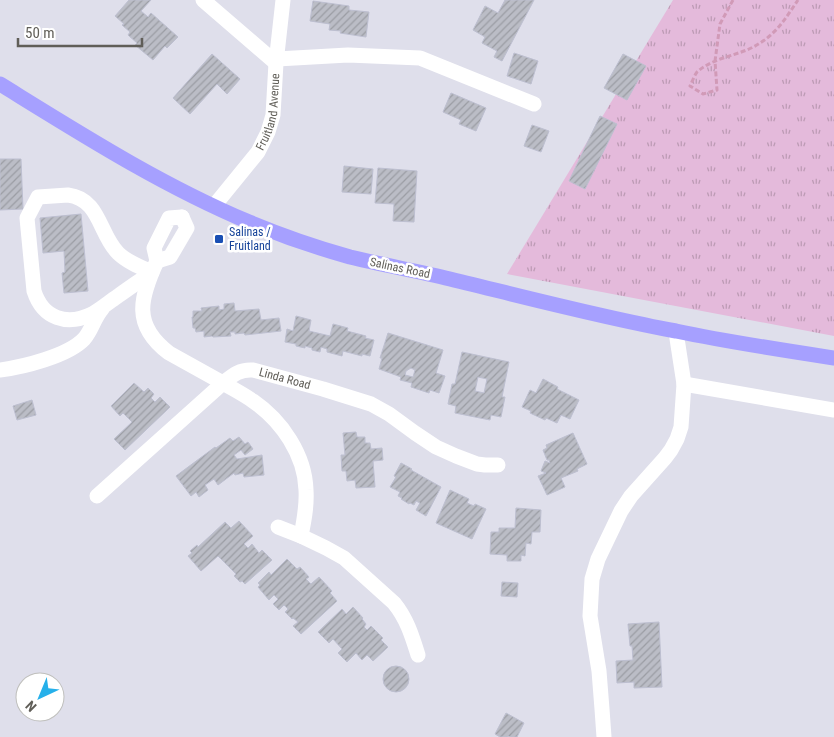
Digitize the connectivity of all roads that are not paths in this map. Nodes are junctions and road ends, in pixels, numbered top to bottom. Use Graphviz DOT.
graph roads {
  1 [pos="203,0"];
  2 [pos="283,0"];
  3 [pos="276,61"];
  4 [pos="0,84"];
  5 [pos="534,104"];
  6 [pos="193,196"];
  7 [pos="214,206"];
  8 [pos="155,266"];
  9 [pos="104,306"];
  10 [pos="676,332"];
  11 [pos="834,358"];
  12 [pos="0,370"];
  13 [pos="223,383"];
  14 [pos="684,384"];
  15 [pos="834,410"];
  16 [pos="498,465"];
  17 [pos="97,496"];
  18 [pos="278,527"];
  19 [pos="301,536"];
  20 [pos="418,655"];
  21 [pos="604,737"];
  1 -- 3 [label="street"];
  2 -- 3 [label="street, Fruitland Avenue"];
  3 -- 5 [label="street"];
  3 -- 7 [label="street, Fruitland Avenue"];
  4 -- 6 [label="main road, Salinas Road"];
  6 -- 7 [label="main road, Salinas Road"];
  6 -- 8 [label="street"];
  7 -- 10 [label="main road, Salinas Road"];
  8 -- 9 [label="street"];
  8 -- 9 [label="street"];
  8 -- 13 [label="street"];
  9 -- 12 [label="street"];
  10 -- 11 [label="main road, Salinas Road"];
  10 -- 14 [label="street"];
  13 -- 16 [label="street, Linda Road"];
  13 -- 17 [label="street, Linda Road"];
  13 -- 19 [label="street"];
  14 -- 15 [label="street"];
  14 -- 21 [label="street"];
  18 -- 19 [label="street"];
  19 -- 20 [label="street"];
}
